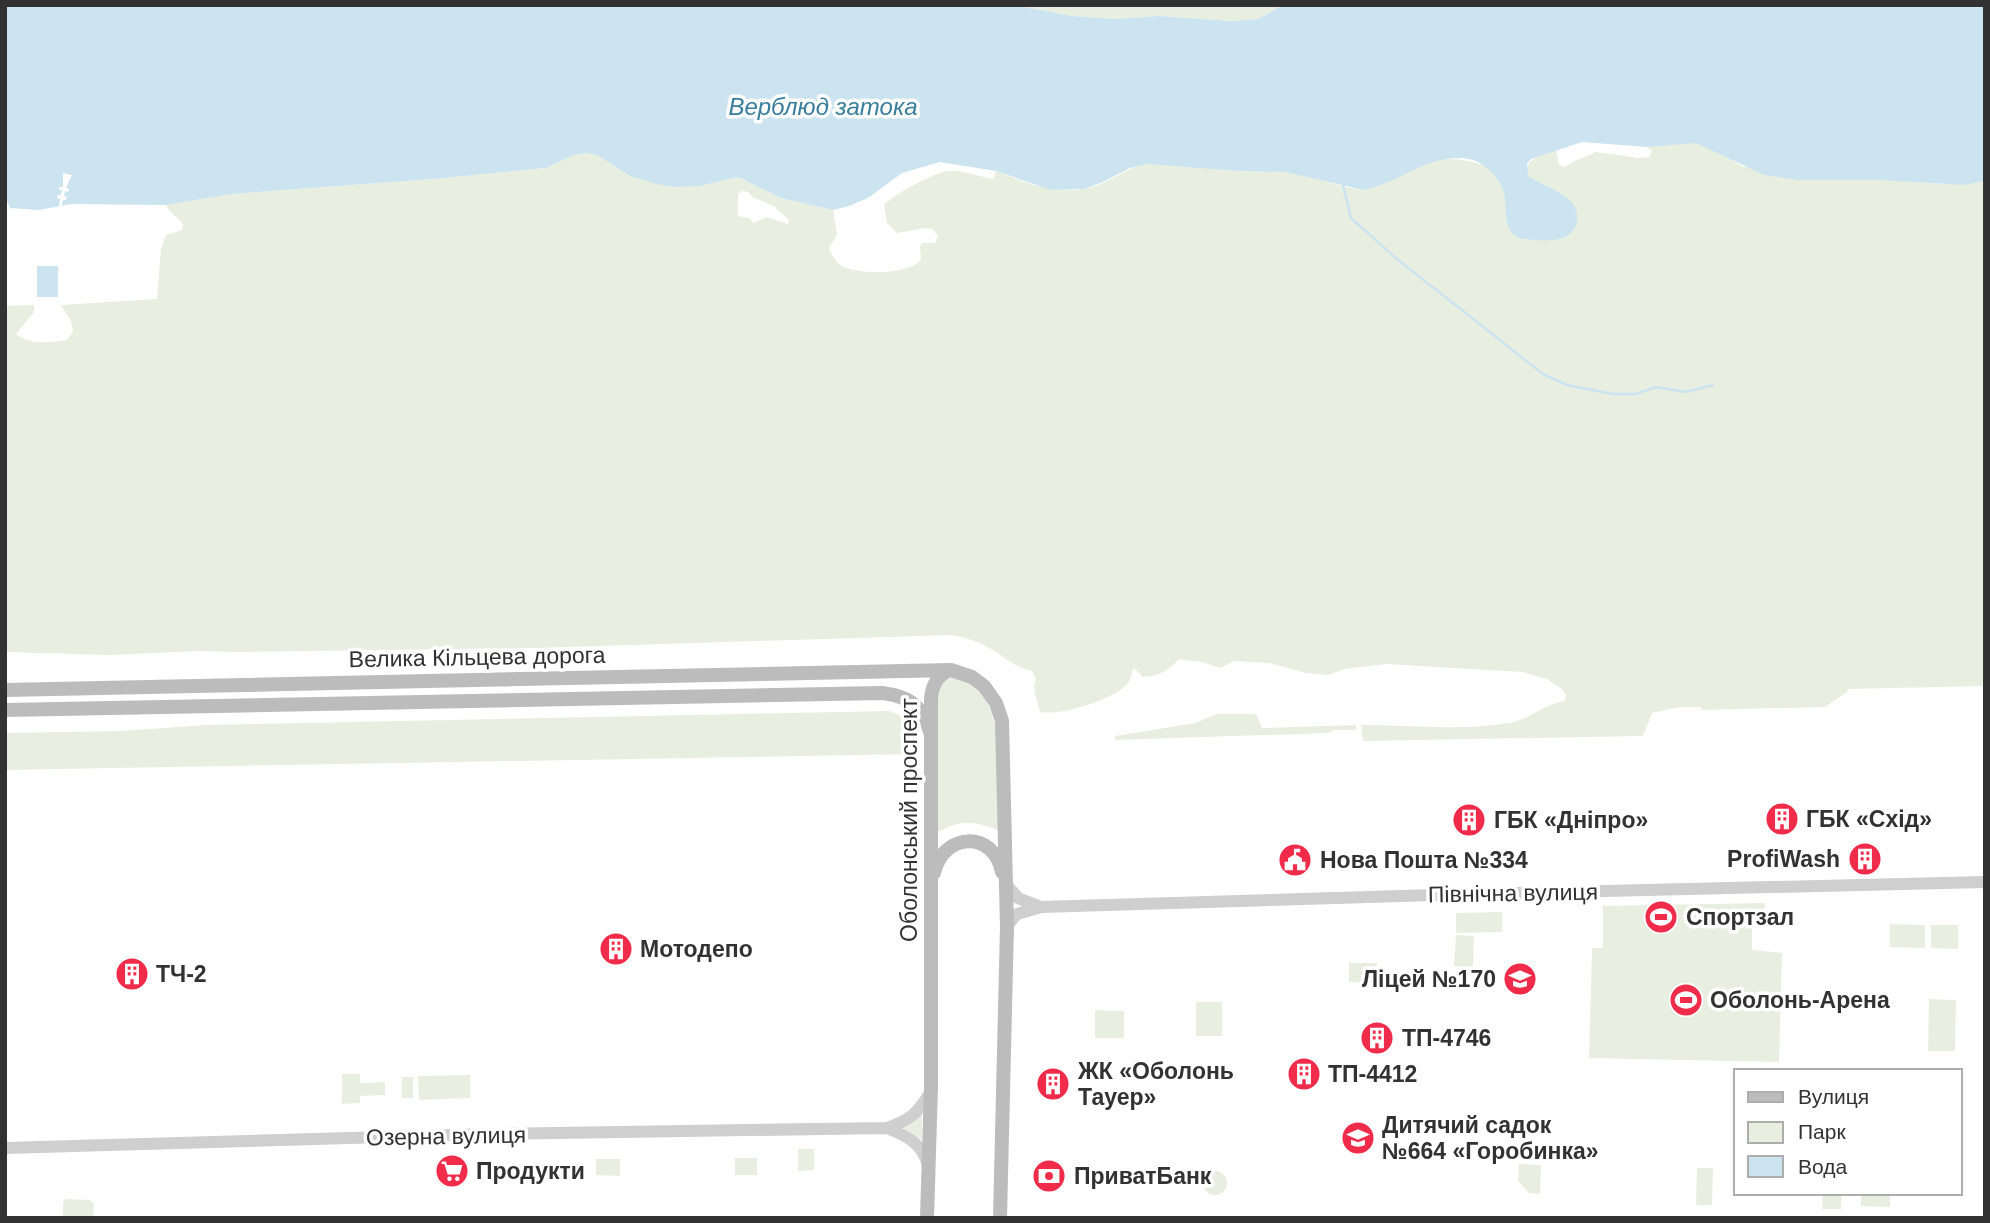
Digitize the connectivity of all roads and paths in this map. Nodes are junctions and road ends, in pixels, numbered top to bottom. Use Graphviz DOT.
graph roads {
  1 [pos="951,670"];
  2 [pos="7,690"];
  3 [pos="6,710"];
  4 [pos="930,732"];
  5 [pos="1985,882"];
  6 [pos="931,884"];
  7 [pos="1006,884"];
  8 [pos="1041,907"];
  9 [pos="1007,926"];
  10 [pos="930,1093"];
  11 [pos="887,1128"];
  12 [pos="5,1148"];
  13 [pos="928,1166"];
  14 [pos="927,1218"];
  15 [pos="1000,1218"];
  1 -- 2 [label="main road, Велика Кільцева дорога"];
  1 -- 4 [label="main road, Оболонський проспект"];
  1 -- 7 [label="main road"];
  3 -- 4 [label="main road, Велика Кільцева дорога"];
  4 -- 6 [label="main road, Оболонський проспект"];
  5 -- 8 [label="street, Північна вулиця"];
  6 -- 7 [label="main road"];
  6 -- 10 [label="main road, Оболонський проспект"];
  7 -- 8 [label="street"];
  7 -- 9 [label="main road"];
  8 -- 9 [label="street, Північна вулиця"];
  9 -- 15 [label="main road"];
  10 -- 11 [label="street"];
  10 -- 13 [label="main road, Оболонський проспект"];
  11 -- 12 [label="street, Озерна вулиця"];
  11 -- 13 [label="street"];
  13 -- 14 [label="main road, Оболонський проспект"];
}
